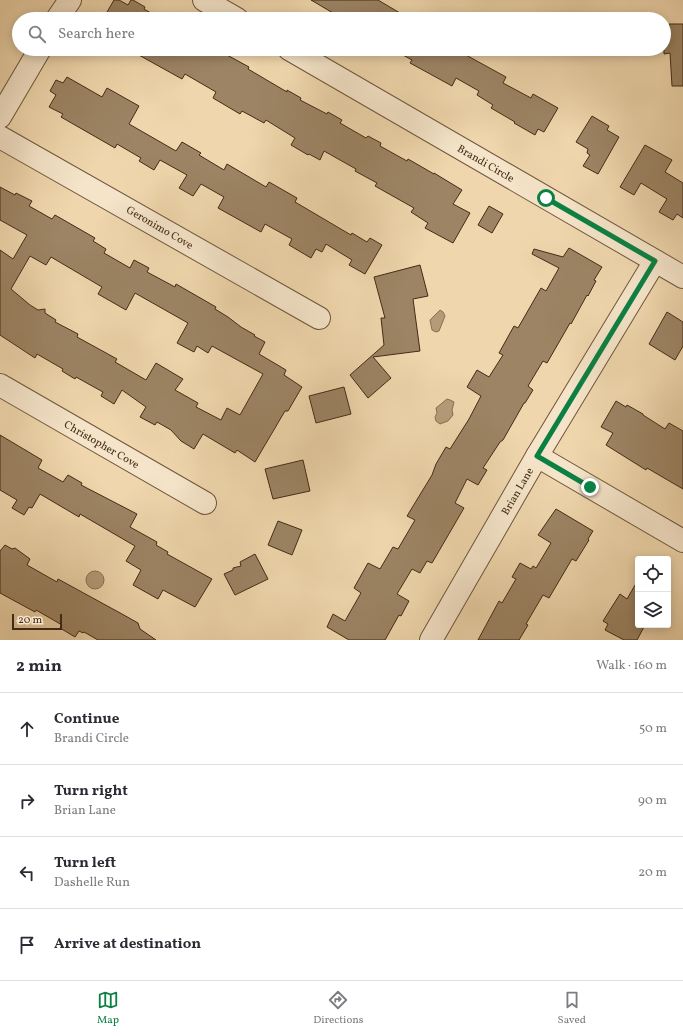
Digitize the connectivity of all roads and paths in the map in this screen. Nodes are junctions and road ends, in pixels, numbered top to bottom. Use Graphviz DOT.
graph roads {
  1 [pos="70,0"];
  2 [pos="204,0"];
  3 [pos="62,12"];
  4 [pos="225,12"];
  5 [pos="36,56"];
  6 [pos="301,56"];
  7 [pos="0,116"];
  8 [pos="0,137"];
  9 [pos="655,261"];
  10 [pos="683,277"];
  11 [pos="319,318"];
  12 [pos="0,385"];
  13 [pos="537,456"];
  14 [pos="205,503"];
  15 [pos="683,541"];
  16 [pos="431,640"];
  1 -- 3 [label="street"];
  2 -- 4 [label="street"];
  5 -- 7 [label="street"];
  6 -- 9 [label="street, Brandi Circle"];
  8 -- 11 [label="street, Geronimo Cove"];
  9 -- 10 [label="street, Brandi Circle"];
  9 -- 13 [label="street, Brian Lane"];
  12 -- 14 [label="street, Christopher Cove"];
  13 -- 15 [label="street"];
  13 -- 16 [label="street, Brian Lane"];
}
